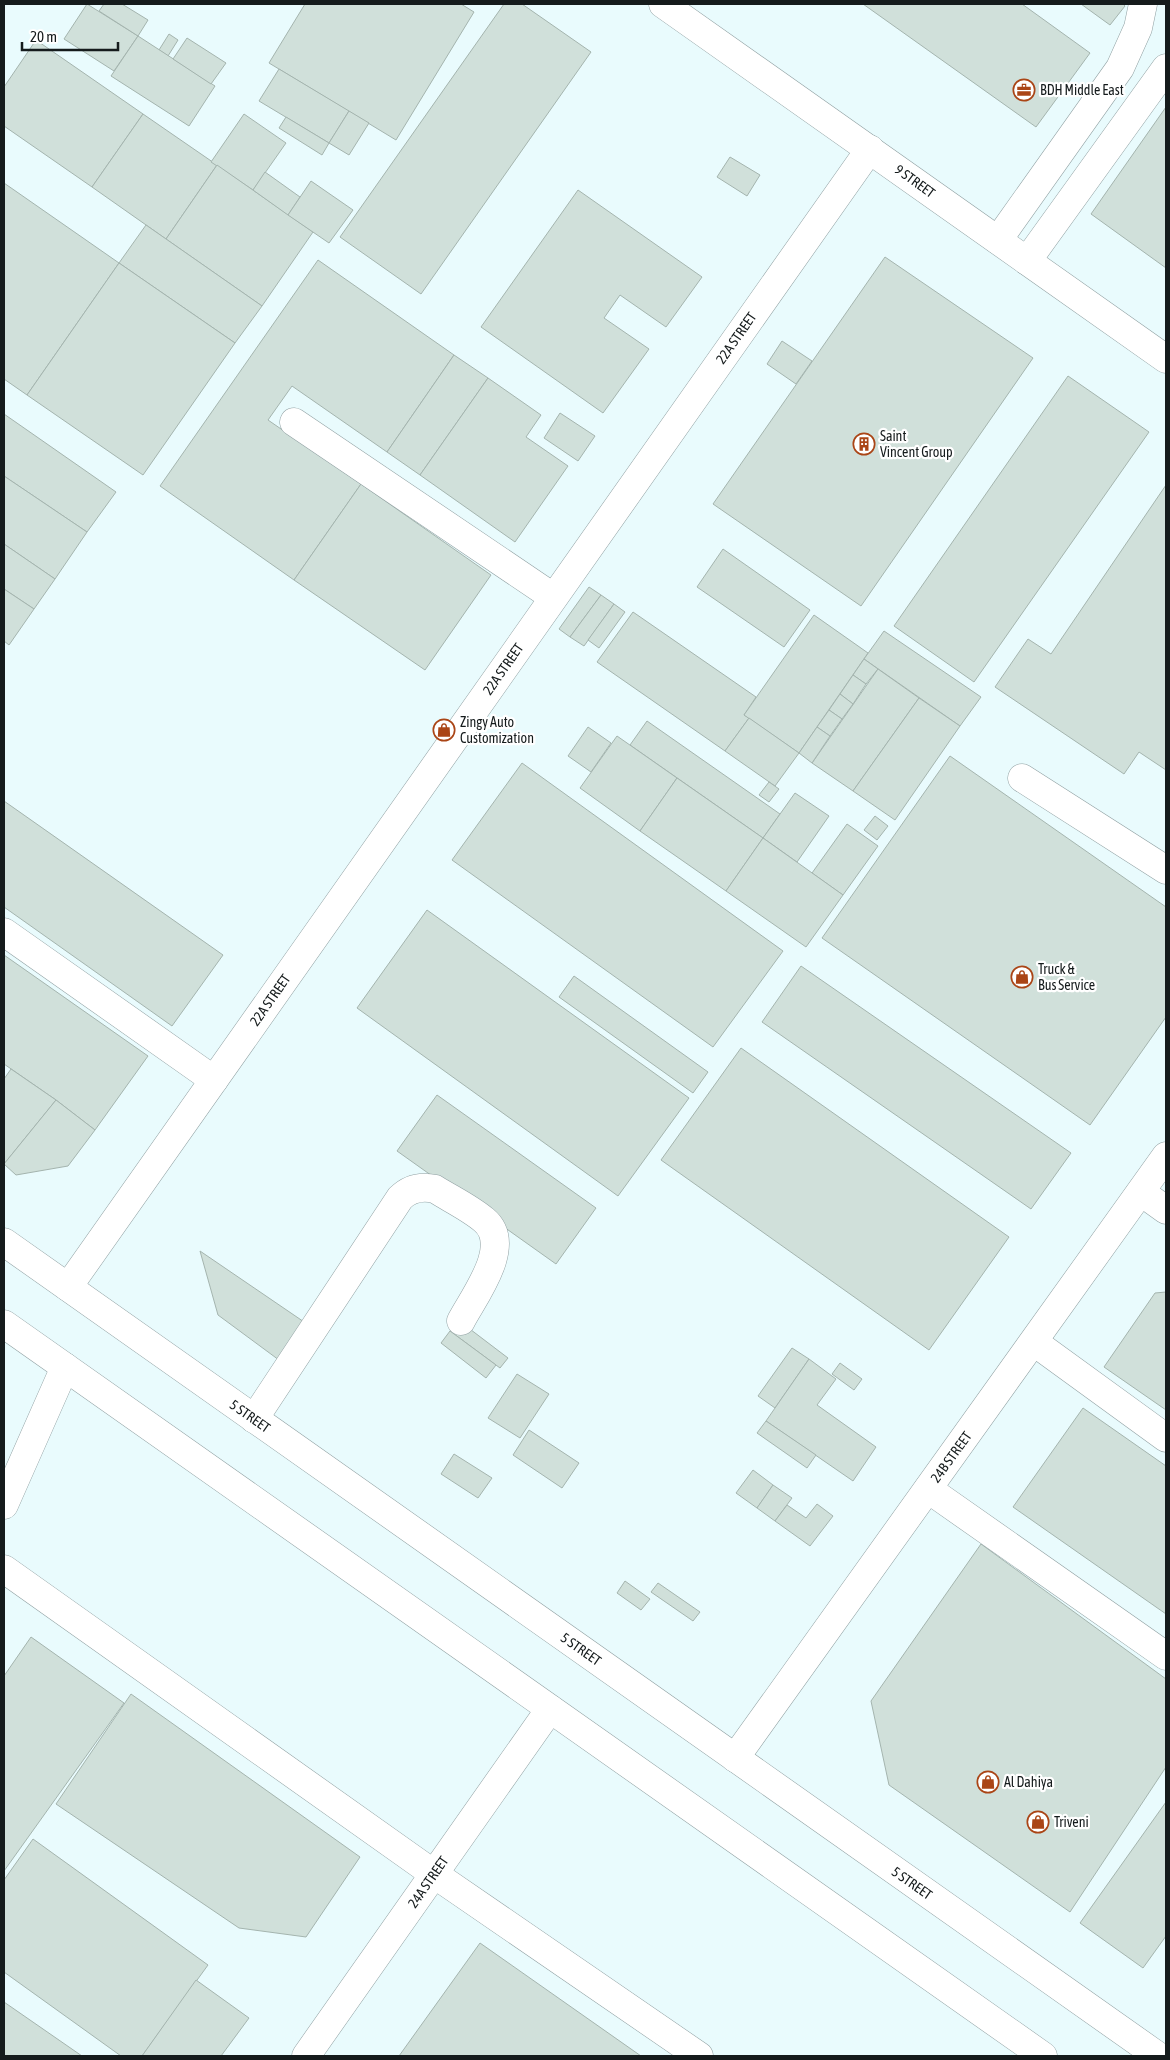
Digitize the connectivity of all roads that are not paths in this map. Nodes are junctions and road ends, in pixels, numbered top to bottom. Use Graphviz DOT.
graph roads {
  1 [pos="663,4"];
  2 [pos="1143,4"];
  3 [pos="1166,68"];
  4 [pos="870,149"];
  5 [pos="998,240"];
  6 [pos="1027,261"];
  7 [pos="1166,359"];
  8 [pos="294,422"];
  9 [pos="553,597"];
  10 [pos="1022,778"];
  11 [pos="1166,870"];
  12 [pos="4,932"];
  13 [pos="214,1080"];
  14 [pos="1166,1156"];
  15 [pos="1141,1192"];
  16 [pos="1166,1210"];
  17 [pos="4,1242"];
  18 [pos="68,1287"];
  19 [pos="461,1320"];
  20 [pos="4,1324"];
  21 [pos="1034,1342"];
  22 [pos="64,1367"];
  23 [pos="254,1419"];
  24 [pos="1166,1438"];
  25 [pos="928,1489"];
  26 [pos="4,1505"];
  27 [pos="4,1569"];
  28 [pos="1166,1656"];
  29 [pos="550,1709"];
  30 [pos="735,1758"];
  31 [pos="434,1874"];
  32 [pos="306,2056"];
  33 [pos="699,2056"];
  34 [pos="1043,2056"];
  35 [pos="1158,2056"];
  1 -- 4 [label="street, 9 STREET"];
  2 -- 5 [label="street"];
  3 -- 6 [label="street"];
  4 -- 5 [label="street, 9 STREET"];
  4 -- 9 [label="street, 22A STREET"];
  5 -- 6 [label="street, 9 STREET"];
  6 -- 7 [label="street, 9 STREET"];
  8 -- 9 [label="street"];
  9 -- 13 [label="street, 22A STREET"];
  10 -- 11 [label="street"];
  12 -- 13 [label="street"];
  13 -- 18 [label="street, 22A STREET"];
  14 -- 15 [label="street, 24B STREET"];
  15 -- 16 [label="street"];
  15 -- 21 [label="street, 24B STREET"];
  17 -- 18 [label="street, 5 STREET"];
  18 -- 23 [label="street, 5 STREET"];
  19 -- 23 [label="street"];
  20 -- 22 [label="street"];
  21 -- 24 [label="street"];
  21 -- 25 [label="street, 24B STREET"];
  22 -- 26 [label="street"];
  22 -- 29 [label="street"];
  23 -- 30 [label="street, 5 STREET"];
  25 -- 28 [label="street"];
  25 -- 30 [label="street, 24B STREET"];
  27 -- 31 [label="street"];
  29 -- 31 [label="street, 24A STREET"];
  29 -- 34 [label="street"];
  30 -- 35 [label="street, 5 STREET"];
  31 -- 32 [label="street, 24A STREET"];
  31 -- 33 [label="street"];
}
